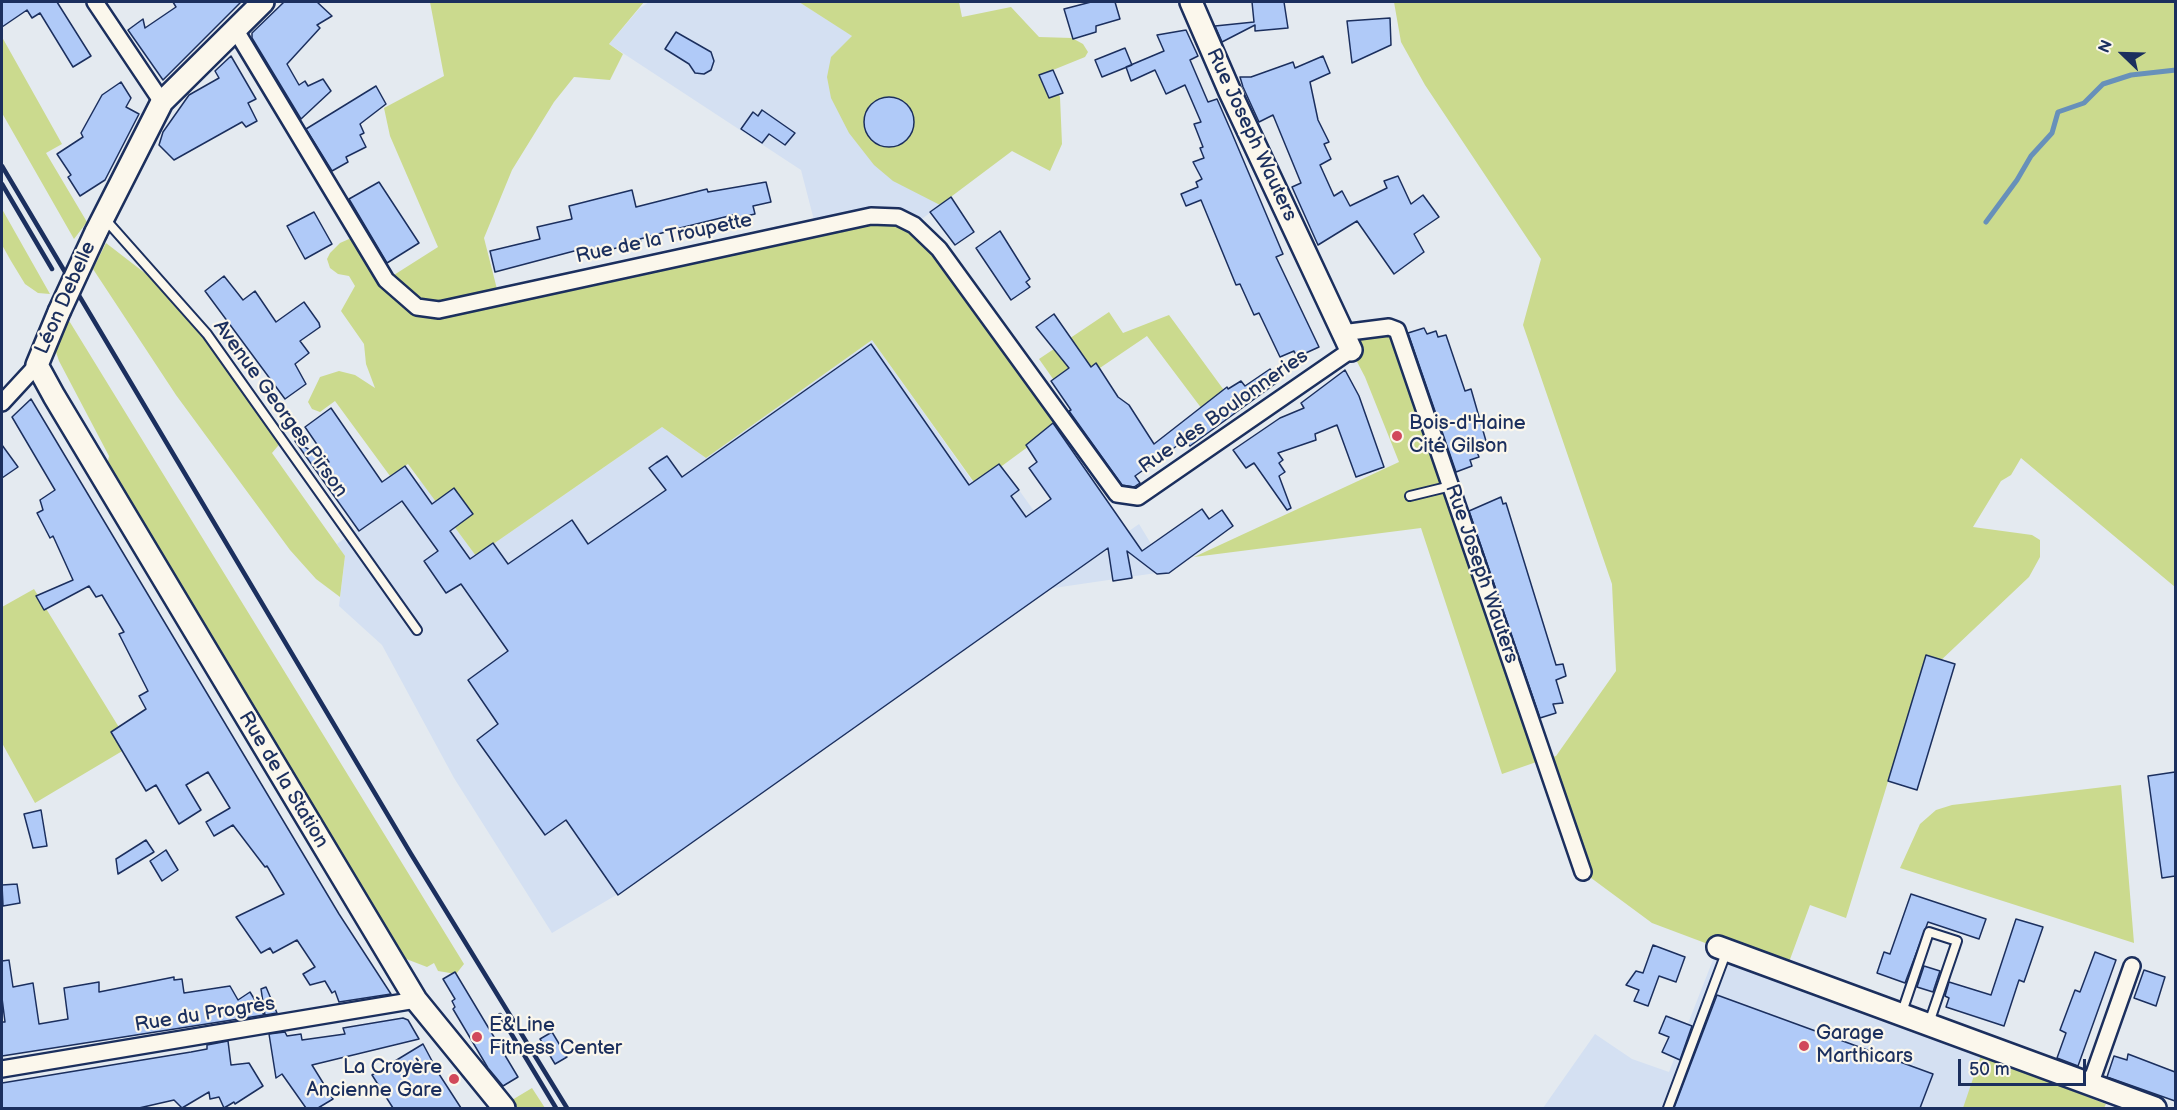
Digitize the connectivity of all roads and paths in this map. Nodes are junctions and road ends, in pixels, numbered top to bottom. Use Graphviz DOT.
graph roads {
  1 [pos="95,2"];
  2 [pos="264,2"];
  3 [pos="1191,2"];
  4 [pos="235,30"];
  5 [pos="162,102"];
  6 [pos="99,224"];
  7 [pos="1346,341"];
  8 [pos="39,358"];
  9 [pos="2,403"];
  10 [pos="1451,486"];
  11 [pos="1117,494"];
  12 [pos="1410,496"];
  13 [pos="417,630"];
  14 [pos="1583,872"];
  15 [pos="1722,949"];
  16 [pos="2132,966"];
  17 [pos="416,1000"];
  18 [pos="1900,1016"];
  19 [pos="1928,1026"];
  20 [pos="2,1070"];
  21 [pos="2091,1085"];
  22 [pos="504,1108"];
  23 [pos="1668,1108"];
  24 [pos="2155,1108"];
  1 -- 5 [label="street"];
  2 -- 4 [label="street, Léon Debelle"];
  3 -- 7 [label="street, Rue Joseph Wauters"];
  4 -- 5 [label="street, Léon Debelle"];
  4 -- 11 [label="street, Rue de la Troupette"];
  5 -- 6 [label="street, Léon Debelle"];
  6 -- 8 [label="street, Léon Debelle, bridge"];
  6 -- 13 [label="lane, Avenue Georges Pirson"];
  7 -- 10 [label="street, Rue Joseph Wauters"];
  7 -- 11 [label="street, Rue des Boulonneries"];
  8 -- 9 [label="street"];
  8 -- 17 [label="street, Rue de la Station"];
  10 -- 12 [label="lane"];
  10 -- 14 [label="street, Rue Joseph Wauters"];
  15 -- 18 [label="street"];
  15 -- 23 [label="lane"];
  16 -- 21 [label="street"];
  17 -- 20 [label="street, Rue du Progrès"];
  17 -- 22 [label="street, Rue de la Station"];
  18 -- 19 [label="street"];
  18 -- 19 [label="lane"];
  19 -- 21 [label="street"];
  21 -- 24 [label="street"];
}
